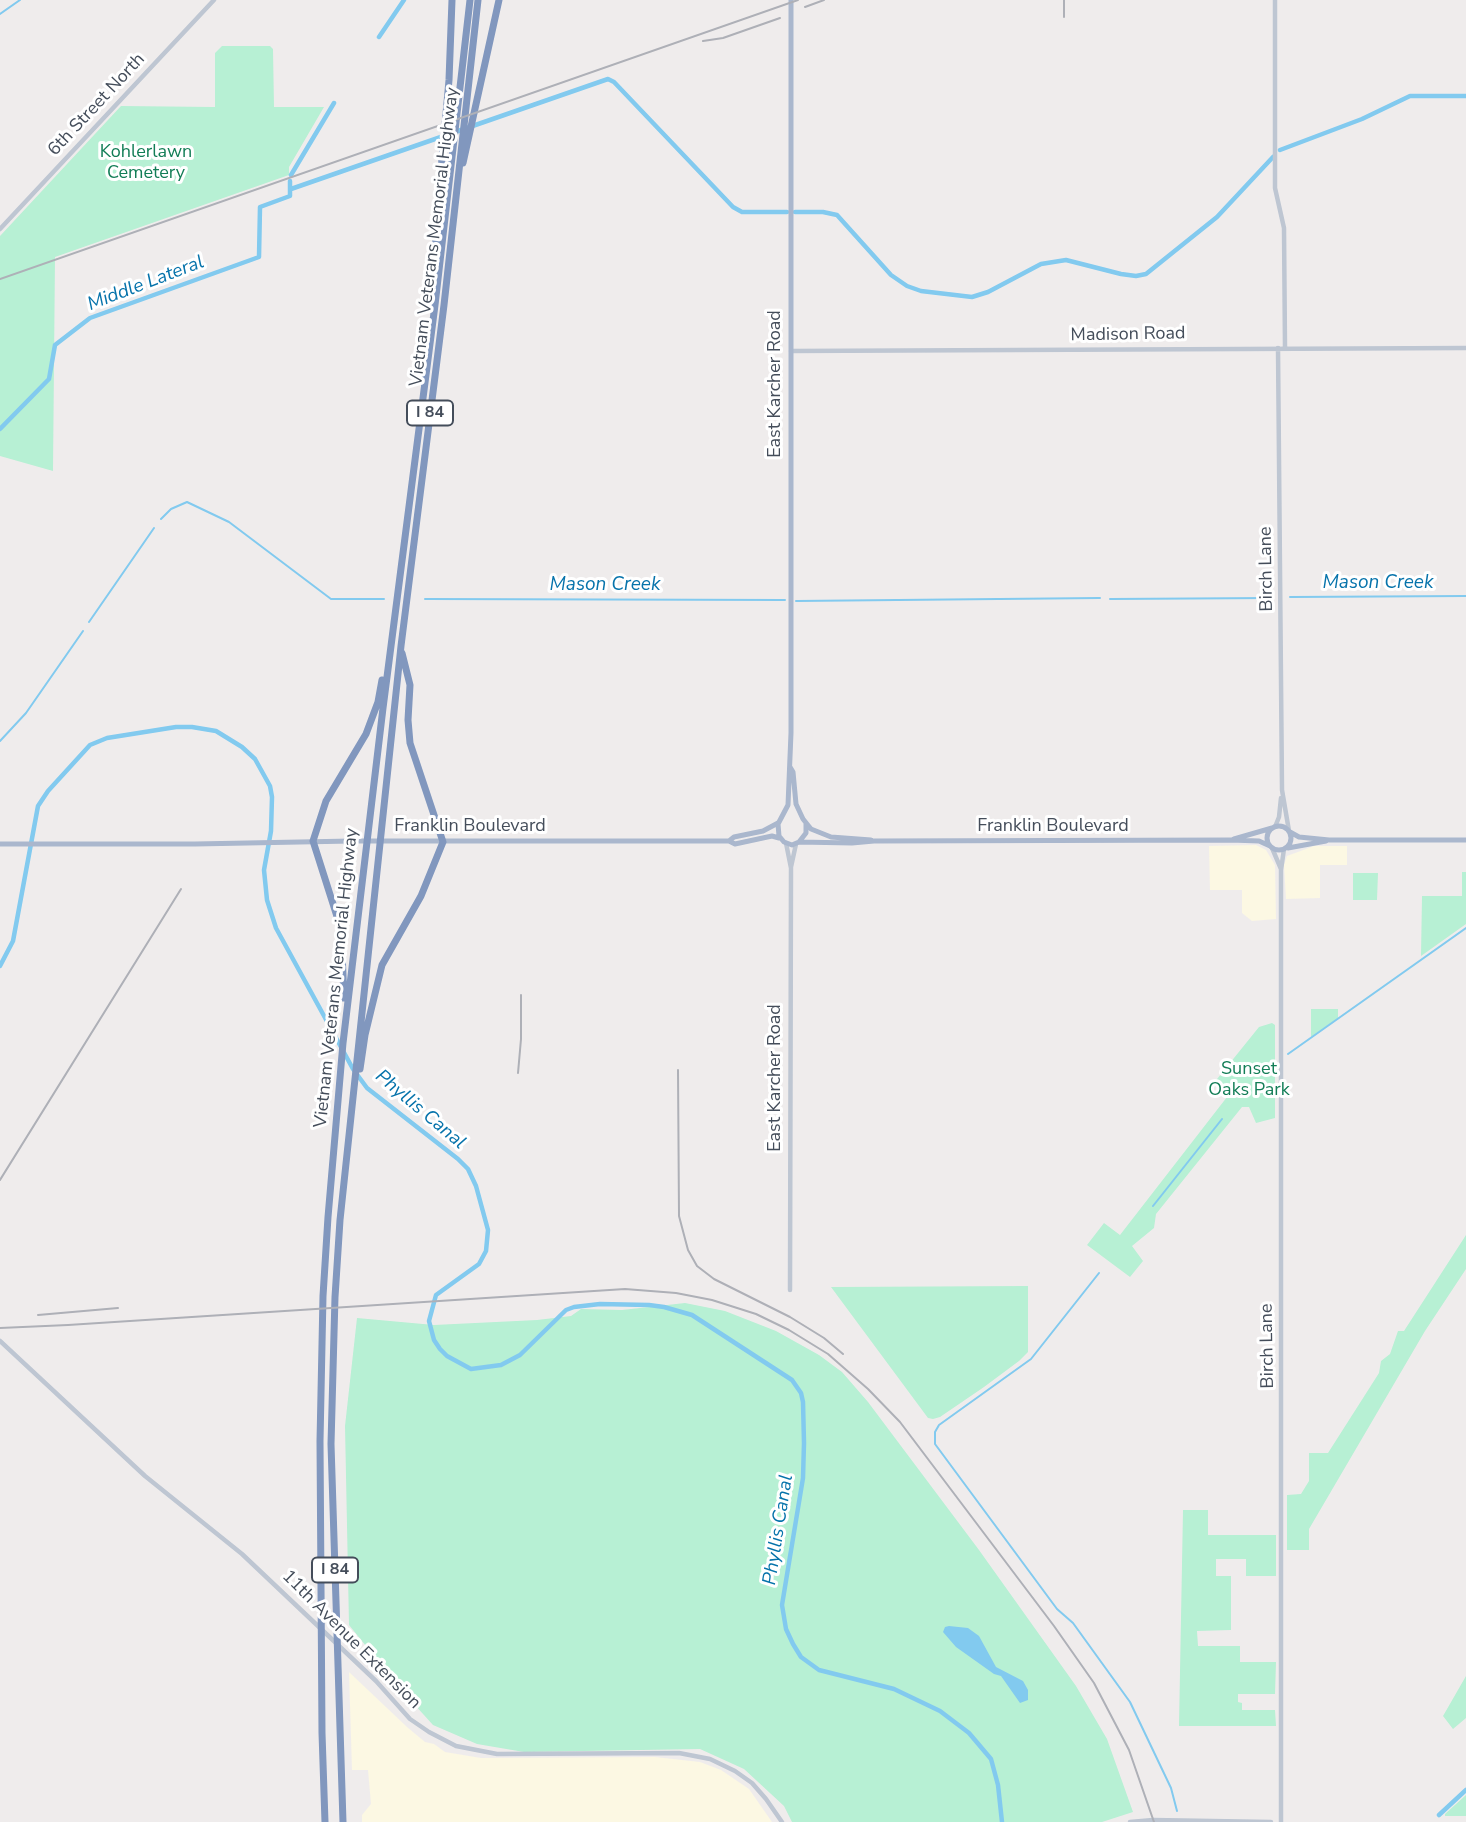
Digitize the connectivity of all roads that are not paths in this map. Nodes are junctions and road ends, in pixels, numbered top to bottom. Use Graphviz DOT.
graph roads {
  1 [pos="214,0"];
  2 [pos="452,0"];
  3 [pos="470,0"];
  4 [pos="478,0"];
  5 [pos="499,0"];
  6 [pos="791,0"];
  7 [pos="1275,0"];
  8 [pos="463,102"];
  9 [pos="463,138"];
  10 [pos="0,229"];
  11 [pos="440,263"];
  12 [pos="1278,348"];
  13 [pos="1285,348"];
  14 [pos="1466,348"];
  15 [pos="791,351"];
  16 [pos="398,586"];
  17 [pos="401,646"];
  18 [pos="790,767"];
  19 [pos="1282,790"];
  20 [pos="785,814"];
  21 [pos="804,821"];
  22 [pos="778,822"];
  23 [pos="1274,827"];
  24 [pos="1289,831"];
  25 [pos="1466,839"];
  26 [pos="783,840"];
  27 [pos="1231,840"];
  28 [pos="1329,840"];
  29 [pos="313,841"];
  30 [pos="729,841"];
  31 [pos="874,841"];
  32 [pos="443,842"];
  33 [pos="798,843"];
  34 [pos="0,844"];
  35 [pos="1271,847"];
  36 [pos="1285,849"];
  37 [pos="791,868"];
  38 [pos="1281,870"];
  39 [pos="343,1043"];
  40 [pos="359,1064"];
  41 [pos="790,1290"];
  42 [pos="0,1341"];
  43 [pos="325,1822"];
  44 [pos="343,1822"];
  45 [pos="782,1822"];
  46 [pos="1130,1822"];
  47 [pos="1271,1822"];
  48 [pos="1282,1822"];
  1 -- 10 [label="street, 6th Street North"];
  2 -- 11 [label="highway"];
  3 -- 8 [label="highway, I 84"];
  4 -- 8 [label="highway, Vietnam Veterans Memorial Highway / I 84"];
  5 -- 9 [label="highway"];
  6 -- 15 [label="main road, East Karcher Road"];
  7 -- 13 [label="street"];
  8 -- 9 [label="highway, I 84"];
  9 -- 11 [label="highway, Vietnam Veterans Memorial Highway / I 84"];
  9 -- 17 [label="highway, Vietnam Veterans Memorial Highway / I 84"];
  11 -- 16 [label="highway, Vietnam Veterans Memorial Highway / I 84"];
  12 -- 13 [label="street, Madison Road"];
  12 -- 15 [label="street, Madison Road"];
  12 -- 19 [label="street, Birch Lane"];
  13 -- 14 [label="street, Madison Road"];
  15 -- 18 [label="main road, East Karcher Road"];
  16 -- 29 [label="highway"];
  16 -- 39 [label="highway, Vietnam Veterans Memorial Highway / I 84"];
  17 -- 32 [label="highway"];
  17 -- 40 [label="highway, Vietnam Veterans Memorial Highway / I 84"];
  18 -- 20 [label="main road"];
  18 -- 21 [label="main road"];
  19 -- 23 [label="street, Birch Lane"];
  19 -- 24 [label="street, Birch Lane"];
  20 -- 21 [label="main road"];
  20 -- 22 [label="main road"];
  21 -- 31 [label="main road, Franklin Boulevard"];
  21 -- 33 [label="main road"];
  22 -- 26 [label="main road"];
  22 -- 30 [label="main road, Franklin Boulevard"];
  23 -- 24 [label="main road"];
  23 -- 27 [label="main road, Franklin Boulevard"];
  23 -- 35 [label="main road"];
  24 -- 28 [label="main road"];
  24 -- 36 [label="main road"];
  25 -- 28 [label="main road"];
  26 -- 30 [label="main road, Franklin Boulevard"];
  26 -- 33 [label="main road"];
  26 -- 37 [label="street"];
  27 -- 31 [label="main road, Franklin Boulevard"];
  27 -- 35 [label="main road, Franklin Boulevard"];
  28 -- 36 [label="main road"];
  29 -- 32 [label="main road, Franklin Boulevard"];
  29 -- 34 [label="main road, Franklin Boulevard"];
  29 -- 39 [label="highway"];
  30 -- 32 [label="main road, Franklin Boulevard"];
  31 -- 33 [label="main road, Franklin Boulevard"];
  32 -- 40 [label="highway"];
  33 -- 37 [label="street"];
  35 -- 36 [label="main road"];
  35 -- 38 [label="street, Birch Lane"];
  36 -- 38 [label="street, Birch Lane"];
  37 -- 41 [label="street, East Karcher Road"];
  38 -- 48 [label="street, Birch Lane"];
  39 -- 43 [label="highway, Vietnam Veterans Memorial Highway / I 84"];
  40 -- 44 [label="highway, Vietnam Veterans Memorial Highway / I 84"];
  42 -- 45 [label="street, 11th Avenue Extension"];
  46 -- 47 [label="street"];
}
